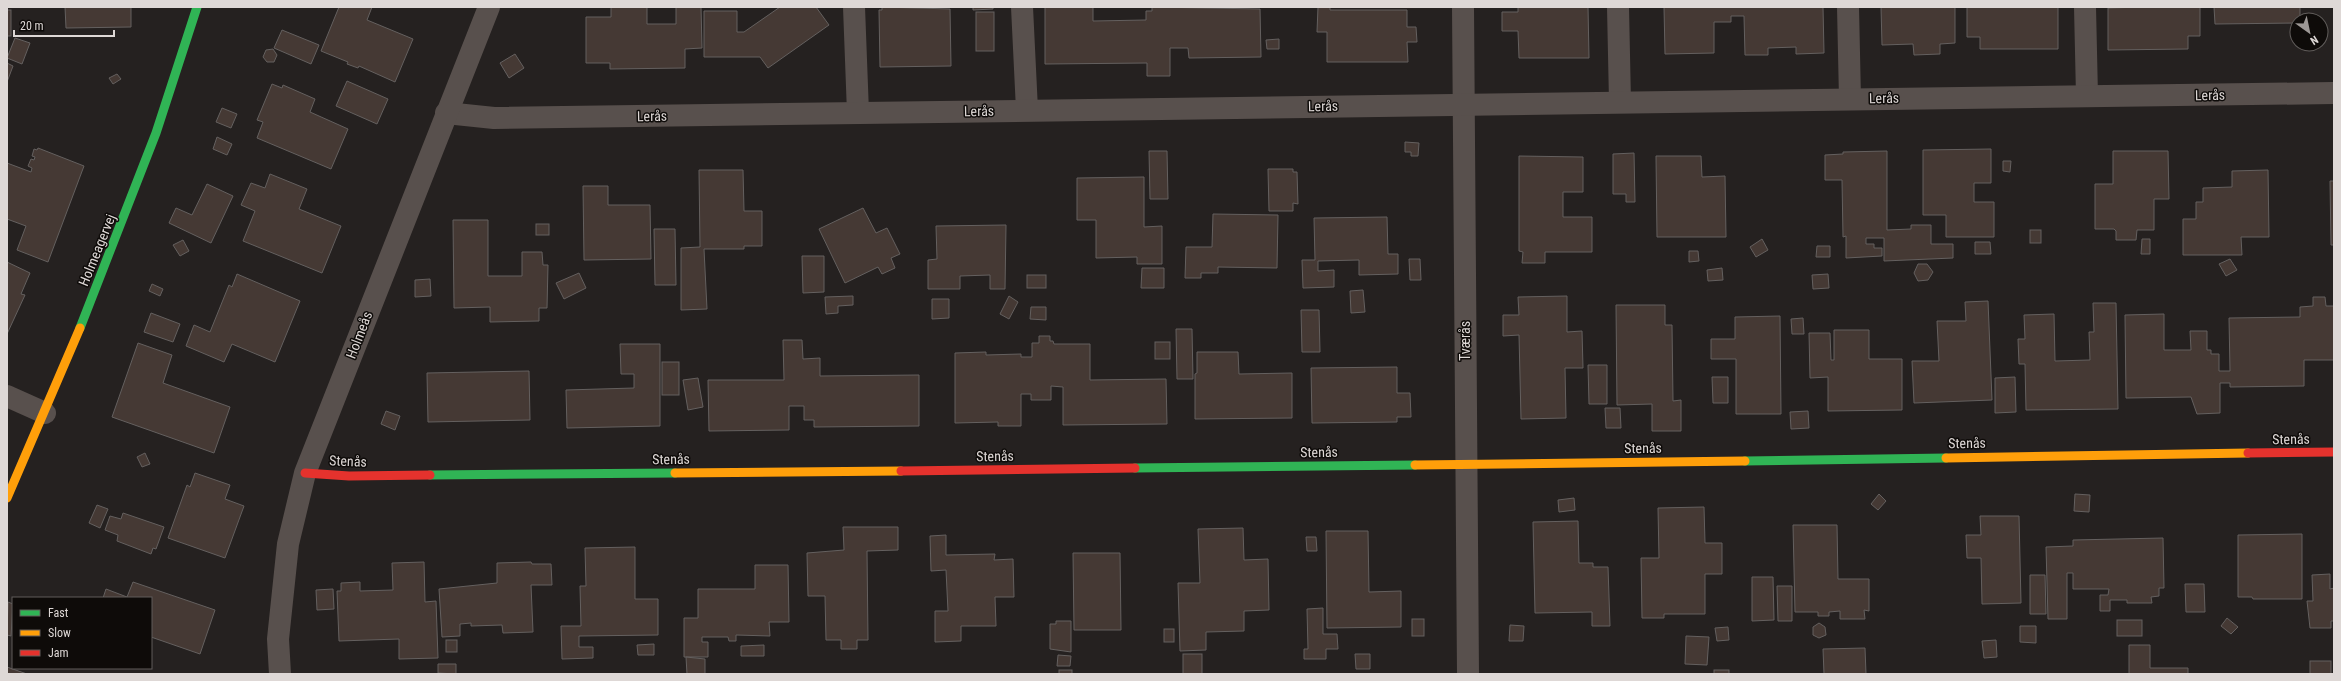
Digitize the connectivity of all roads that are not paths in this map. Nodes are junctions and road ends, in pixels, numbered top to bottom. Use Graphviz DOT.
graph roads {
  1 [pos="197,7"];
  2 [pos="489,7"];
  3 [pos="854,7"];
  4 [pos="1022,7"];
  5 [pos="1463,7"];
  6 [pos="1618,7"];
  7 [pos="1848,7"];
  8 [pos="2085,7"];
  9 [pos="2334,93"];
  10 [pos="2087,96"];
  11 [pos="1850,99"];
  12 [pos="1620,102"];
  13 [pos="1465,104"];
  14 [pos="1027,110"];
  15 [pos="446,113"];
  16 [pos="858,113"];
  17 [pos="7,396"];
  18 [pos="45,413"];
  19 [pos="2334,452"];
  20 [pos="1465,465"];
  21 [pos="304,473"];
  22 [pos="7,498"];
  23 [pos="280,674"];
  24 [pos="1468,674"];
  1 -- 18 [label="street, Holmeagervej"];
  2 -- 15 [label="street, Holmeås"];
  3 -- 16 [label="street"];
  4 -- 14 [label="street"];
  5 -- 13 [label="street, Tværås"];
  6 -- 12 [label="street"];
  7 -- 11 [label="street, Lerås"];
  8 -- 10 [label="street"];
  9 -- 10 [label="street, Lerås"];
  10 -- 11 [label="street, Lerås"];
  11 -- 12 [label="street, Lerås"];
  12 -- 13 [label="street, Lerås"];
  13 -- 14 [label="street, Lerås"];
  13 -- 20 [label="street, Tværås"];
  14 -- 16 [label="street, Lerås"];
  15 -- 16 [label="street, Lerås"];
  15 -- 21 [label="street, Holmeås"];
  17 -- 18 [label="street"];
  18 -- 22 [label="street, Holmeagervej"];
  19 -- 20 [label="street, Stenås"];
  20 -- 21 [label="street, Stenås"];
  20 -- 24 [label="street, Tværås"];
  21 -- 23 [label="street, Holmeås"];
}
